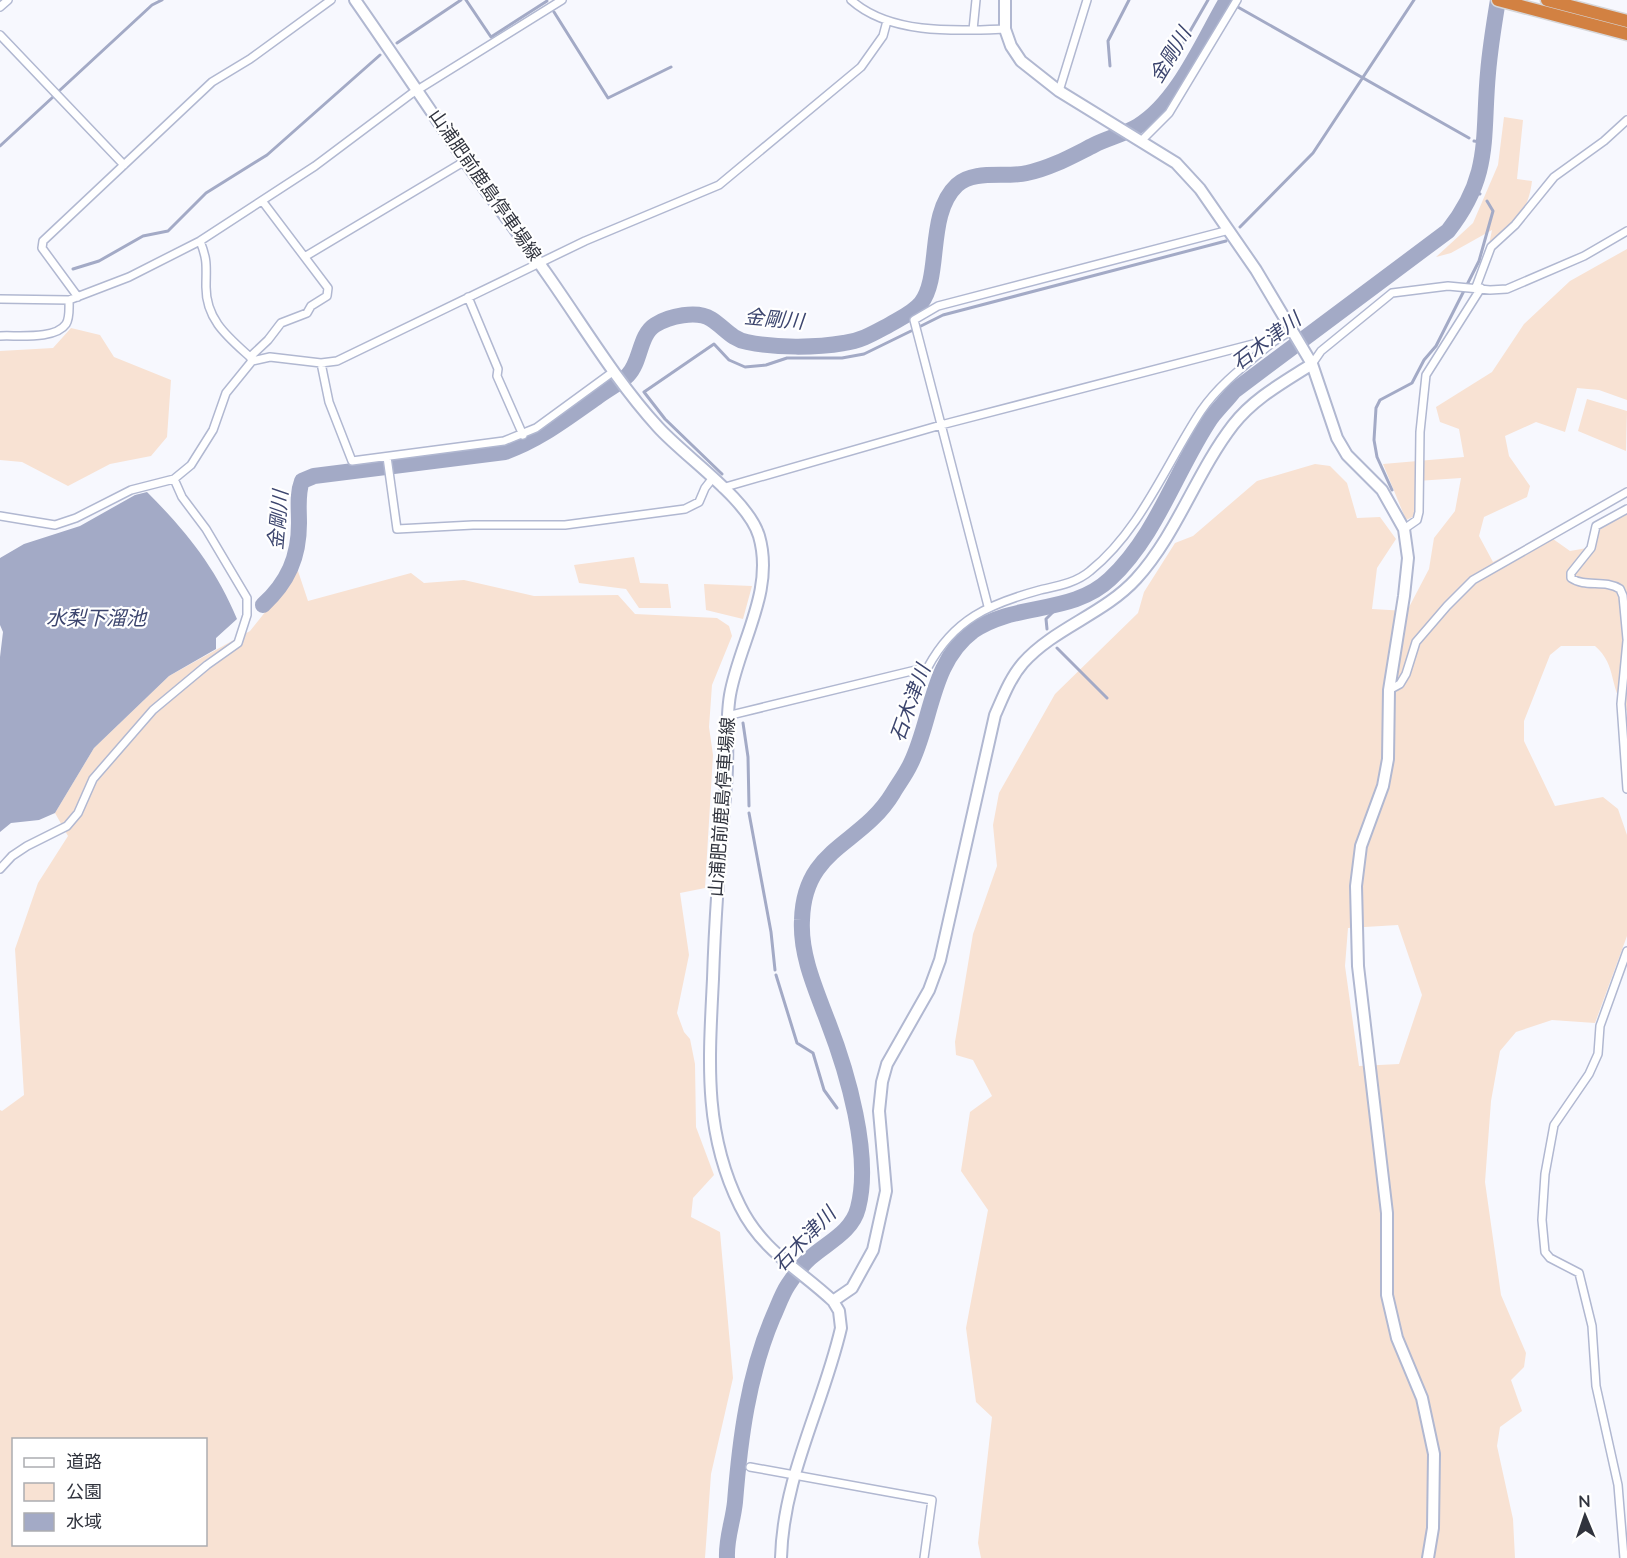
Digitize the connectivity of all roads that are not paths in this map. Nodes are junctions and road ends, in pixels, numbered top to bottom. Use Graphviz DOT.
graph roads {
  1 [pos="8,0"];
  2 [pos="331,0"];
  3 [pos="355,0"];
  4 [pos="562,0"];
  5 [pos="851,0"];
  6 [pos="976,0"];
  7 [pos="1005,0"];
  8 [pos="1087,0"];
  9 [pos="1237,0"];
  10 [pos="1498,0"];
  11 [pos="1546,0"];
  12 [pos="0,7"];
  13 [pos="887,21"];
  14 [pos="1627,21"];
  15 [pos="1005,29"];
  16 [pos="973,30"];
  17 [pos="1627,34"];
  18 [pos="0,35"];
  19 [pos="419,90"];
  20 [pos="1059,91"];
  21 [pos="1627,120"];
  22 [pos="1137,139"];
  23 [pos="465,161"];
  24 [pos="124,165"];
  25 [pos="263,202"];
  26 [pos="1229,230"];
  27 [pos="1627,231"];
  28 [pos="200,241"];
  29 [pos="306,256"];
  30 [pos="541,264"];
  31 [pos="1476,287"];
  32 [pos="78,297"];
  33 [pos="468,297"];
  34 [pos="0,298"];
  35 [pos="69,300"];
  36 [pos="1292,330"];
  37 [pos="0,336"];
  38 [pos="1273,342"];
  39 [pos="251,359"];
  40 [pos="321,363"];
  41 [pos="1312,364"];
  42 [pos="614,371"];
  43 [pos="941,425"];
  44 [pos="523,435"];
  45 [pos="387,457"];
  46 [pos="174,479"];
  47 [pos="712,479"];
  48 [pos="722,488"];
  49 [pos="1627,492"];
  50 [pos="1627,509"];
  51 [pos="0,516"];
  52 [pos="1404,529"];
  53 [pos="988,606"];
  54 [pos="1627,640"];
  55 [pos="1389,690"];
  56 [pos="727,716"];
  57 [pos="1627,789"];
  58 [pos="0,869"];
  59 [pos="1627,951"];
  60 [pos="833,1301"];
  61 [pos="750,1467"];
  62 [pos="794,1474"];
  63 [pos="781,1558"];
  64 [pos="924,1558"];
  65 [pos="1428,1558"];
  66 [pos="1624,1558"];
  1 -- 12 [label="street"];
  2 -- 24 [label="street"];
  3 -- 19 [label="street, 山浦肥前鹿島停車場線"];
  4 -- 19 [label="street"];
  5 -- 13 [label="street"];
  6 -- 16 [label="street"];
  7 -- 15 [label="street"];
  8 -- 20 [label="street"];
  9 -- 22 [label="street"];
  10 -- 17 [label="highway"];
  11 -- 14 [label="highway"];
  13 -- 16 [label="street"];
  13 -- 30 [label="street"];
  15 -- 16 [label="street"];
  15 -- 20 [label="street"];
  18 -- 24 [label="street"];
  19 -- 23 [label="street, 山浦肥前鹿島停車場線"];
  19 -- 25 [label="street"];
  20 -- 22 [label="street"];
  21 -- 31 [label="street"];
  22 -- 26 [label="street"];
  23 -- 29 [label="street"];
  23 -- 30 [label="street, 山浦肥前鹿島停車場線"];
  24 -- 32 [label="street"];
  25 -- 28 [label="street"];
  25 -- 29 [label="street"];
  26 -- 36 [label="street"];
  26 -- 43 [label="street"];
  27 -- 31 [label="street"];
  28 -- 32 [label="street"];
  28 -- 39 [label="street"];
  29 -- 39 [label="street"];
  30 -- 33 [label="street"];
  30 -- 42 [label="street, 山浦肥前鹿島停車場線"];
  31 -- 41 [label="street"];
  31 -- 52 [label="street"];
  32 -- 35 [label="street"];
  33 -- 40 [label="street"];
  33 -- 44 [label="street"];
  34 -- 35 [label="street"];
  35 -- 37 [label="street"];
  36 -- 38 [label="street"];
  36 -- 41 [label="street"];
  38 -- 43 [label="street"];
  38 -- 53 [label="street"];
  39 -- 40 [label="street"];
  39 -- 46 [label="street"];
  40 -- 45 [label="street"];
  41 -- 52 [label="street"];
  41 -- 60 [label="street"];
  42 -- 44 [label="street"];
  42 -- 47 [label="street, 山浦肥前鹿島停車場線"];
  43 -- 48 [label="street"];
  43 -- 53 [label="street"];
  44 -- 45 [label="street"];
  45 -- 47 [label="street"];
  46 -- 51 [label="street"];
  46 -- 58 [label="street"];
  47 -- 48 [label="street, 山浦肥前鹿島停車場線"];
  48 -- 56 [label="street, 山浦肥前鹿島停車場線"];
  49 -- 55 [label="street"];
  50 -- 54 [label="street"];
  52 -- 55 [label="street"];
  53 -- 56 [label="street"];
  54 -- 57 [label="street"];
  55 -- 65 [label="street"];
  56 -- 60 [label="street, 山浦肥前鹿島停車場線"];
  59 -- 66 [label="street"];
  60 -- 62 [label="street"];
  61 -- 62 [label="street"];
  62 -- 63 [label="street"];
  62 -- 64 [label="street"];
}
